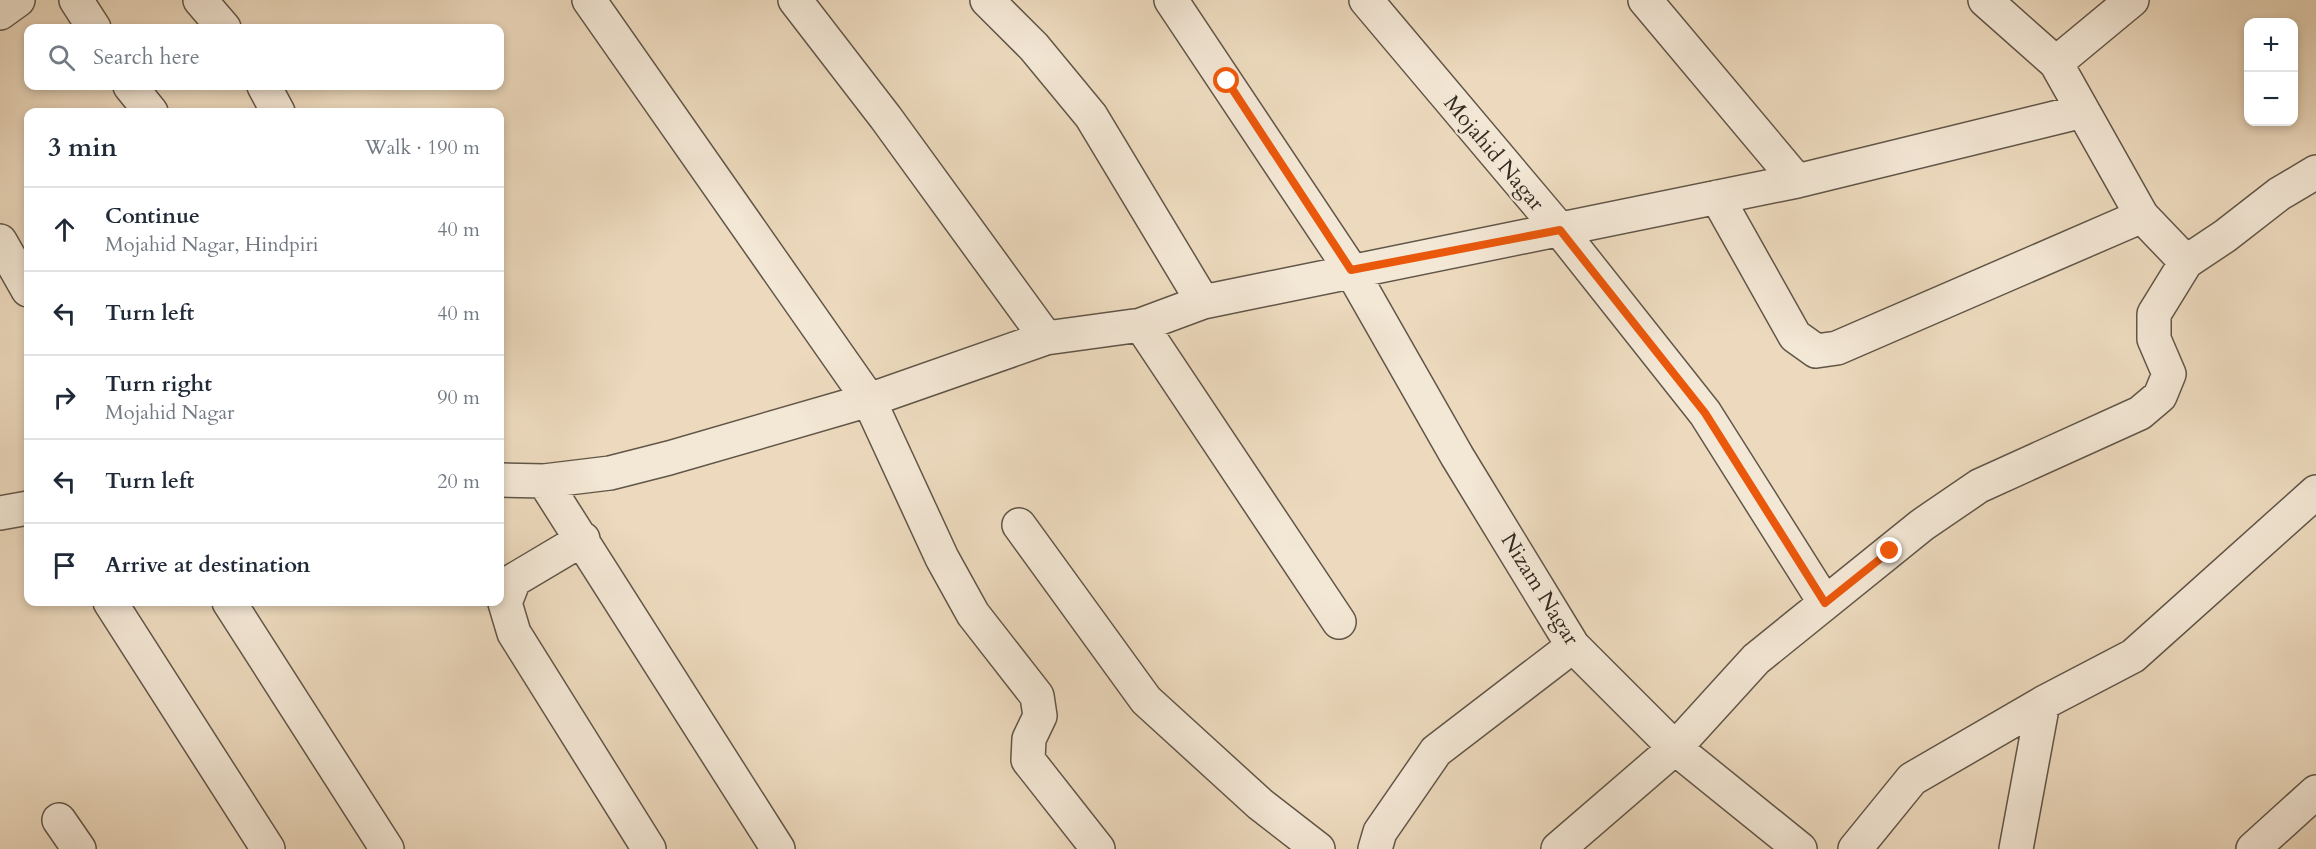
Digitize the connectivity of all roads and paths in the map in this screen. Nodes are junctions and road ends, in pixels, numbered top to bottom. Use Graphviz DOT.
graph roads {
  1 [pos="18,0"];
  2 [pos="76,0"];
  3 [pos="200,0"];
  4 [pos="589,0"];
  5 [pos="795,0"];
  6 [pos="987,0"];
  7 [pos="1366,0"];
  8 [pos="1645,0"];
  9 [pos="1985,0"];
  10 [pos="2132,0"];
  11 [pos="1177,2"];
  12 [pos="0,13"];
  13 [pos="91,24"];
  14 [pos="221,24"];
  15 [pos="2056,63"];
  16 [pos="133,90"];
  17 [pos="148,108"];
  18 [pos="2083,111"];
  19 [pos="2316,172"];
  20 [pos="1797,181"];
  21 [pos="1717,197"];
  22 [pos="2142,216"];
  23 [pos="1560,230"];
  24 [pos="0,241"];
  25 [pos="2186,262"];
  26 [pos="1351,270"];
  27 [pos="24,283"];
  28 [pos="1203,302"];
  29 [pos="1142,325"];
  30 [pos="1046,338"];
  31 [pos="868,400"];
  32 [pos="504,480"];
  33 [pos="543,481"];
  34 [pos="2316,492"];
  35 [pos="24,509"];
  36 [pos="0,513"];
  37 [pos="1019,525"];
  38 [pos="583,539"];
  39 [pos="1825,603"];
  40 [pos="113,606"];
  41 [pos="232,606"];
  42 [pos="1339,622"];
  43 [pos="1573,646"];
  44 [pos="2043,703"];
  45 [pos="1675,748"];
  46 [pos="2316,792"];
  47 [pos="59,820"];
  48 [pos="79,849"];
  49 [pos="268,849"];
  50 [pos="387,849"];
  51 [pos="649,849"];
  52 [pos="778,849"];
  53 [pos="1098,849"];
  54 [pos="1318,849"];
  55 [pos="1375,849"];
  56 [pos="1558,849"];
  57 [pos="1800,849"];
  58 [pos="1855,849"];
  59 [pos="2016,849"];
  60 [pos="2253,849"];
  1 -- 12 [label="street"];
  2 -- 13 [label="street"];
  3 -- 14 [label="street"];
  4 -- 31 [label="street"];
  5 -- 30 [label="street"];
  6 -- 28 [label="street"];
  7 -- 23 [label="street, Mojahid Nagar"];
  8 -- 20 [label="street"];
  9 -- 15 [label="street"];
  10 -- 15 [label="street"];
  11 -- 26 [label="street, Nizam Nagar"];
  15 -- 18 [label="street"];
  16 -- 17 [label="street"];
  18 -- 20 [label="street"];
  18 -- 22 [label="street"];
  19 -- 25 [label="street"];
  20 -- 21 [label="street"];
  21 -- 22 [label="street"];
  21 -- 23 [label="street"];
  22 -- 25 [label="street"];
  23 -- 26 [label="street"];
  23 -- 39 [label="street, Mojahid Nagar"];
  24 -- 27 [label="street"];
  25 -- 39 [label="street"];
  26 -- 28 [label="street"];
  26 -- 43 [label="street, Nizam Nagar"];
  28 -- 29 [label="street"];
  29 -- 30 [label="street"];
  29 -- 42 [label="street"];
  30 -- 31 [label="street"];
  31 -- 33 [label="street"];
  31 -- 53 [label="street"];
  32 -- 33 [label="street"];
  33 -- 38 [label="street"];
  34 -- 44 [label="street"];
  35 -- 36 [label="street"];
  37 -- 54 [label="street"];
  38 -- 51 [label="street"];
  38 -- 52 [label="street"];
  39 -- 45 [label="street"];
  40 -- 49 [label="street"];
  41 -- 50 [label="street"];
  43 -- 45 [label="street, Nizam Nagar"];
  43 -- 55 [label="street"];
  44 -- 58 [label="street"];
  44 -- 59 [label="street"];
  45 -- 56 [label="street"];
  45 -- 57 [label="street, Nizam Nagar"];
  46 -- 60 [label="street"];
  47 -- 48 [label="street"];
}
